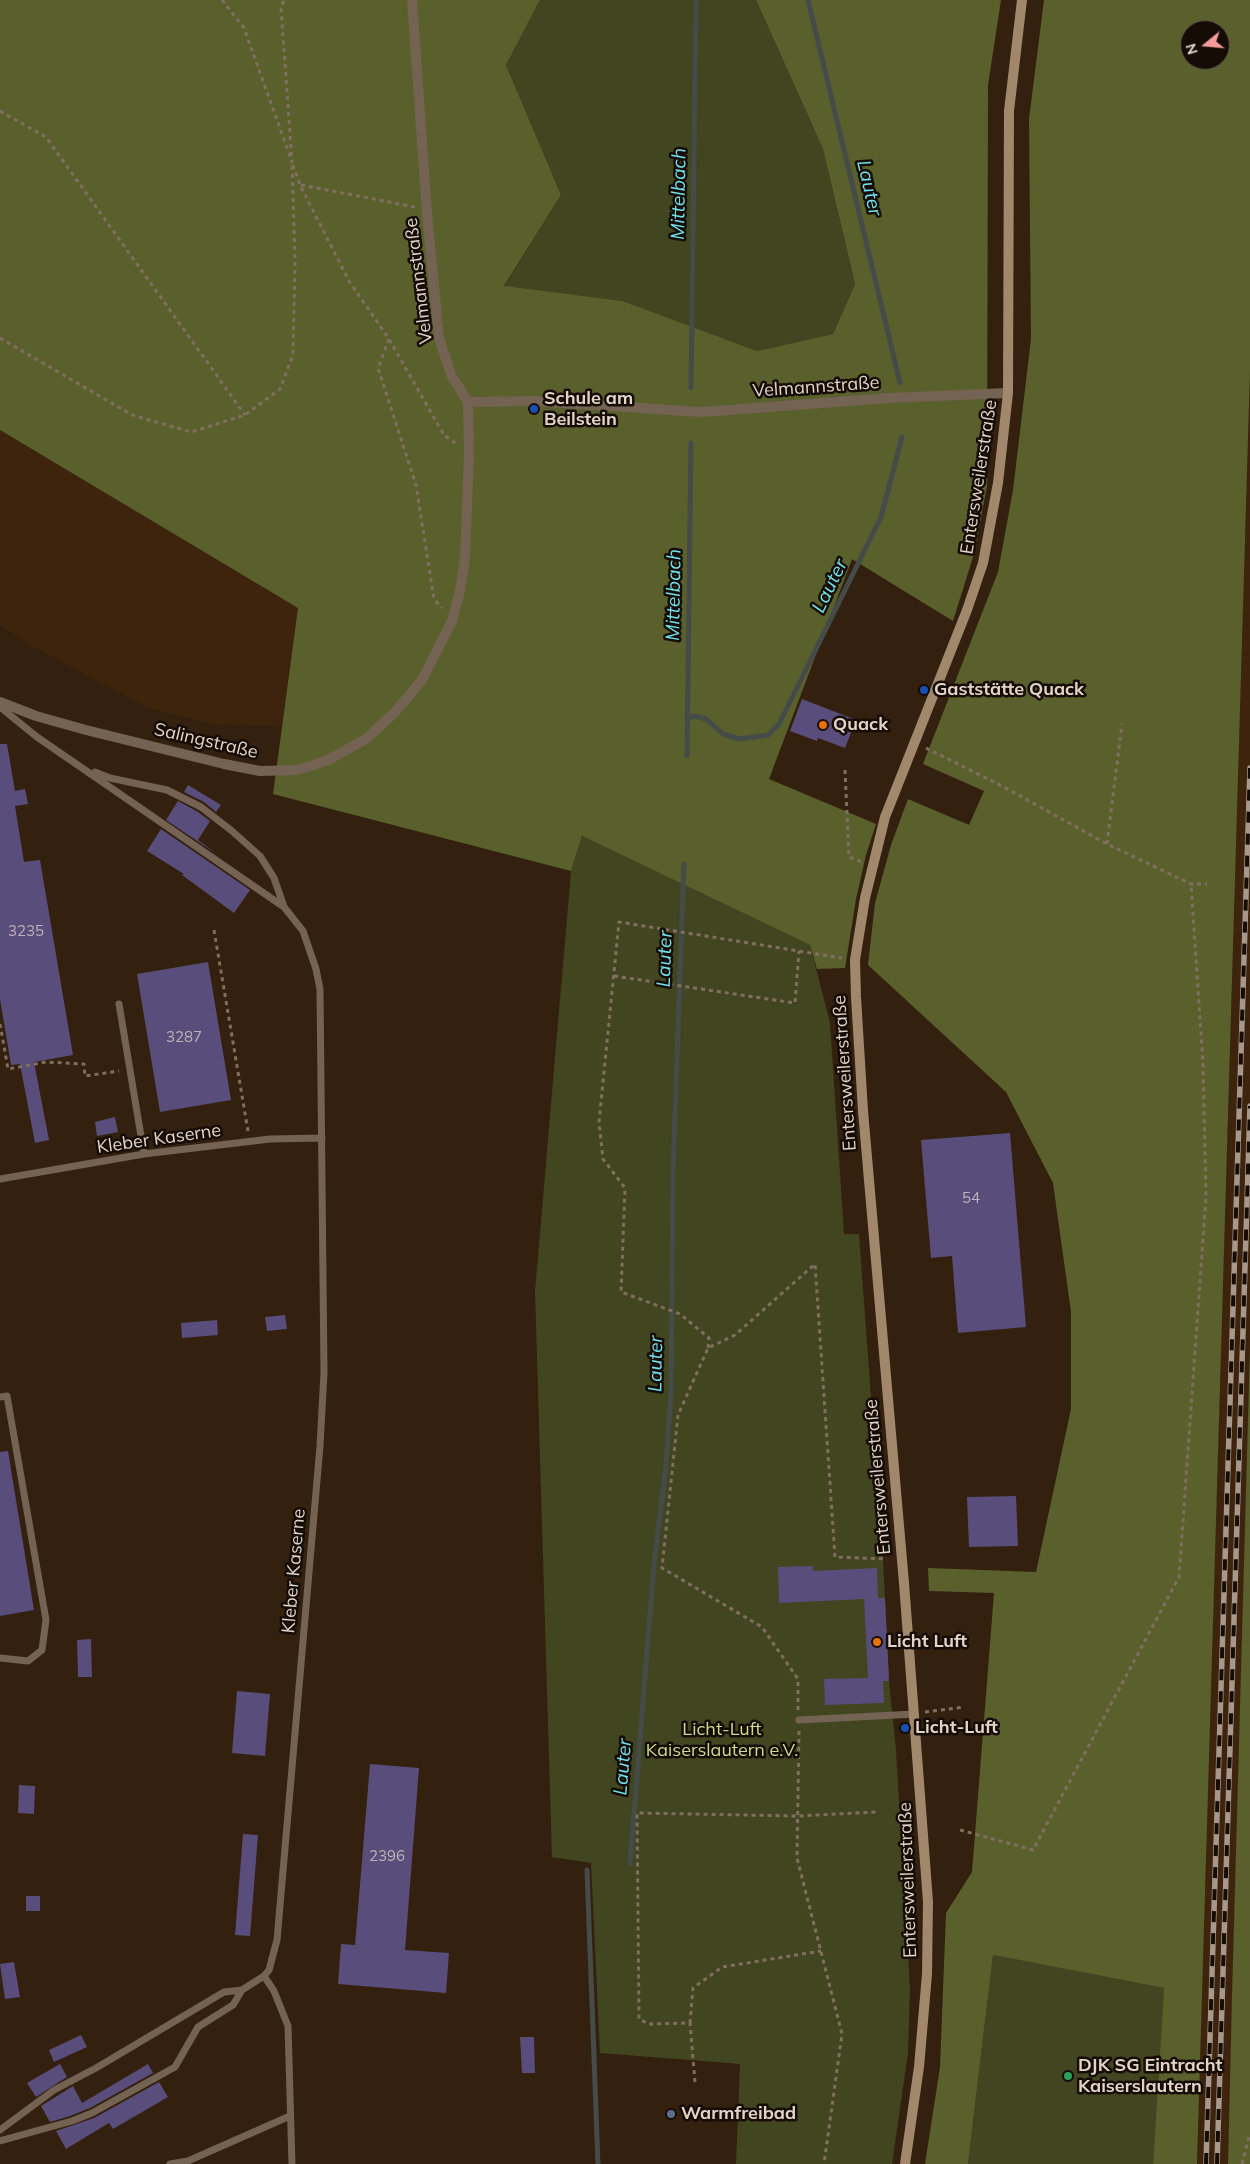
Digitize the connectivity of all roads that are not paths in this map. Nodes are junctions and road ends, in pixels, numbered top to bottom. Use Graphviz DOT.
graph roads {
  1 [pos="412,0"];
  2 [pos="1022,0"];
  3 [pos="1008,393"];
  4 [pos="468,402"];
  5 [pos="0,702"];
  6 [pos="0,707"];
  7 [pos="85,769"];
  8 [pos="284,907"];
  9 [pos="119,1004"];
  10 [pos="322,1138"];
  11 [pos="144,1154"];
  12 [pos="0,1179"];
  13 [pos="0,1397"];
  14 [pos="0,1658"];
  15 [pos="915,1714"];
  16 [pos="799,1720"];
  17 [pos="264,1976"];
  18 [pos="242,1990"];
  19 [pos="290,2116"];
  20 [pos="0,2130"];
  21 [pos="0,2141"];
  22 [pos="170,2164"];
  23 [pos="292,2164"];
  24 [pos="905,2164"];
  1 -- 4 [label="street, Velmannstraße"];
  2 -- 3 [label="main road, Entersweilerstraße"];
  3 -- 4 [label="street, Velmannstraße"];
  3 -- 15 [label="main road, Entersweilerstraße"];
  4 -- 5 [label="street, Salingstraße"];
  6 -- 7 [label="lane"];
  7 -- 8 [label="lane"];
  7 -- 8 [label="lane"];
  8 -- 10 [label="lane, Kleber Kaserne"];
  9 -- 11 [label="lane"];
  10 -- 11 [label="lane, Kleber Kaserne"];
  10 -- 17 [label="lane, Kleber Kaserne"];
  11 -- 12 [label="lane, Kleber Kaserne"];
  13 -- 14 [label="lane"];
  15 -- 16 [label="lane"];
  15 -- 24 [label="main road, Entersweilerstraße"];
  17 -- 18 [label="lane"];
  17 -- 19 [label="lane"];
  18 -- 20 [label="lane"];
  18 -- 21 [label="lane"];
  19 -- 22 [label="lane"];
  19 -- 23 [label="lane"];
}
